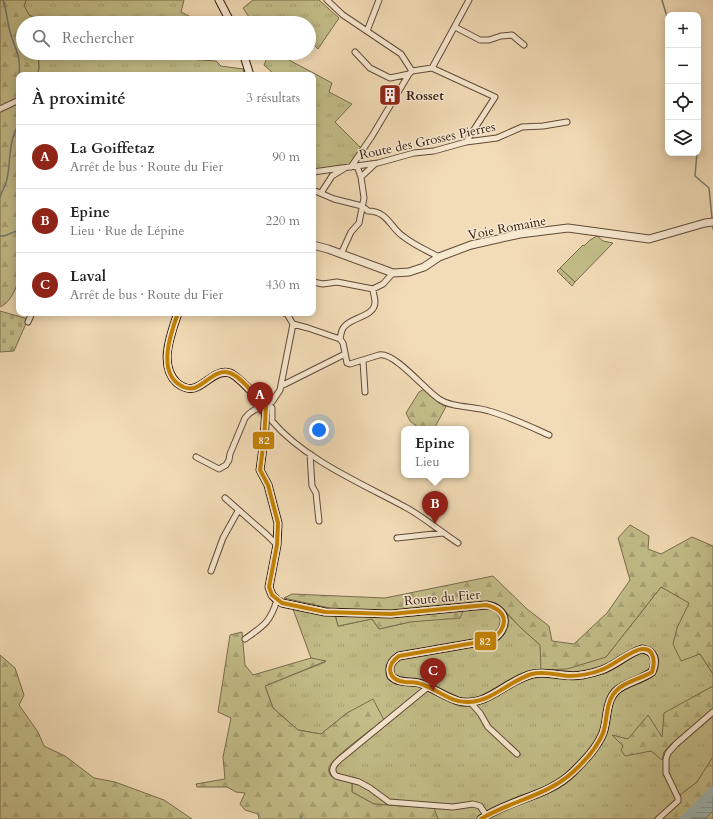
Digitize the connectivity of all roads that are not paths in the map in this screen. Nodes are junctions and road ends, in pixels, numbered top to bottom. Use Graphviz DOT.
graph roads {
  1 [pos="220,0"];
  2 [pos="327,0"];
  3 [pos="379,0"];
  4 [pos="469,0"];
  5 [pos="228,16"];
  6 [pos="455,27"];
  7 [pos="366,31"];
  8 [pos="524,45"];
  9 [pos="355,52"];
  10 [pos="245,60"];
  11 [pos="432,68"];
  12 [pos="249,72"];
  13 [pos="411,73"];
  14 [pos="16,101"];
  15 [pos="0,109"];
  16 [pos="567,122"];
  17 [pos="466,142"];
  18 [pos="378,163"];
  19 [pos="357,166"];
  20 [pos="348,167"];
  21 [pos="316,172"];
  22 [pos="361,177"];
  23 [pos="316,191"];
  24 [pos="321,193"];
  25 [pos="362,206"];
  26 [pos="713,222"];
  27 [pos="316,246"];
  28 [pos="341,254"];
  29 [pos="439,257"];
  30 [pos="393,273"];
  31 [pos="316,283"];
  32 [pos="373,289"];
  33 [pos="31,316"];
  34 [pos="177,316"];
  35 [pos="288,316"];
  36 [pos="28,322"];
  37 [pos="293,324"];
  38 [pos="340,339"];
  39 [pos="345,354"];
  40 [pos="362,361"];
  41 [pos="281,386"];
  42 [pos="365,392"];
  43 [pos="266,407"];
  44 [pos="549,435"];
  45 [pos="310,454"];
  46 [pos="196,458"];
  47 [pos="224,498"];
  48 [pos="238,511"];
  49 [pos="319,520"];
  50 [pos="443,533"];
  51 [pos="397,538"];
  52 [pos="458,543"];
  53 [pos="276,545"];
  54 [pos="211,571"];
  55 [pos="277,600"];
  56 [pos="245,639"];
  57 [pos="428,687"];
  58 [pos="470,702"];
  59 [pos="713,712"];
  60 [pos="516,754"];
  61 [pos="484,817"];
  62 [pos="658,819"];
  1 -- 5 [label="main road"];
  2 -- 7 [label="street"];
  3 -- 7 [label="street"];
  4 -- 6 [label="street"];
  6 -- 8 [label="street"];
  6 -- 11 [label="street"];
  7 -- 13 [label="street"];
  9 -- 13 [label="street"];
  10 -- 12 [label="main road"];
  11 -- 13 [label="street"];
  11 -- 17 [label="street"];
  13 -- 20 [label="street"];
  14 -- 15 [label="street"];
  16 -- 17 [label="street, Route des Grosses Pierres"];
  17 -- 18 [label="street, Route des Grosses Pierres"];
  18 -- 19 [label="street, Route des Grosses Pierres"];
  18 -- 22 [label="street"];
  19 -- 20 [label="street, Route des Grosses Pierres"];
  19 -- 22 [label="street"];
  20 -- 21 [label="street, Route des Grosses Pierres"];
  20 -- 24 [label="street"];
  22 -- 25 [label="street"];
  23 -- 24 [label="street"];
  24 -- 25 [label="street"];
  25 -- 28 [label="street"];
  25 -- 29 [label="street"];
  26 -- 29 [label="main road, Voie Romaine"];
  27 -- 28 [label="main road, Voie Romaine"];
  28 -- 30 [label="main road, Voie Romaine"];
  29 -- 30 [label="main road, Voie Romaine"];
  30 -- 32 [label="street"];
  31 -- 32 [label="street"];
  32 -- 38 [label="street"];
  33 -- 36 [label="street"];
  34 -- 43 [label="main road"];
  35 -- 37 [label="street"];
  37 -- 38 [label="street"];
  37 -- 41 [label="street"];
  38 -- 39 [label="street"];
  39 -- 40 [label="street"];
  39 -- 41 [label="street"];
  40 -- 42 [label="street"];
  40 -- 44 [label="street"];
  41 -- 43 [label="street"];
  43 -- 45 [label="street"];
  43 -- 46 [label="street"];
  43 -- 53 [label="main road"];
  45 -- 49 [label="street"];
  45 -- 50 [label="street"];
  47 -- 48 [label="street"];
  48 -- 53 [label="street"];
  48 -- 54 [label="street"];
  50 -- 51 [label="street"];
  50 -- 52 [label="street"];
  53 -- 55 [label="main road"];
  55 -- 56 [label="street"];
  55 -- 57 [label="main road, Route du Fier"];
  57 -- 58 [label="main road, Route du Fier"];
  57 -- 61 [label="street"];
  58 -- 60 [label="street"];
  58 -- 61 [label="main road, Route du Fier"];
  59 -- 62 [label="street"];
}
